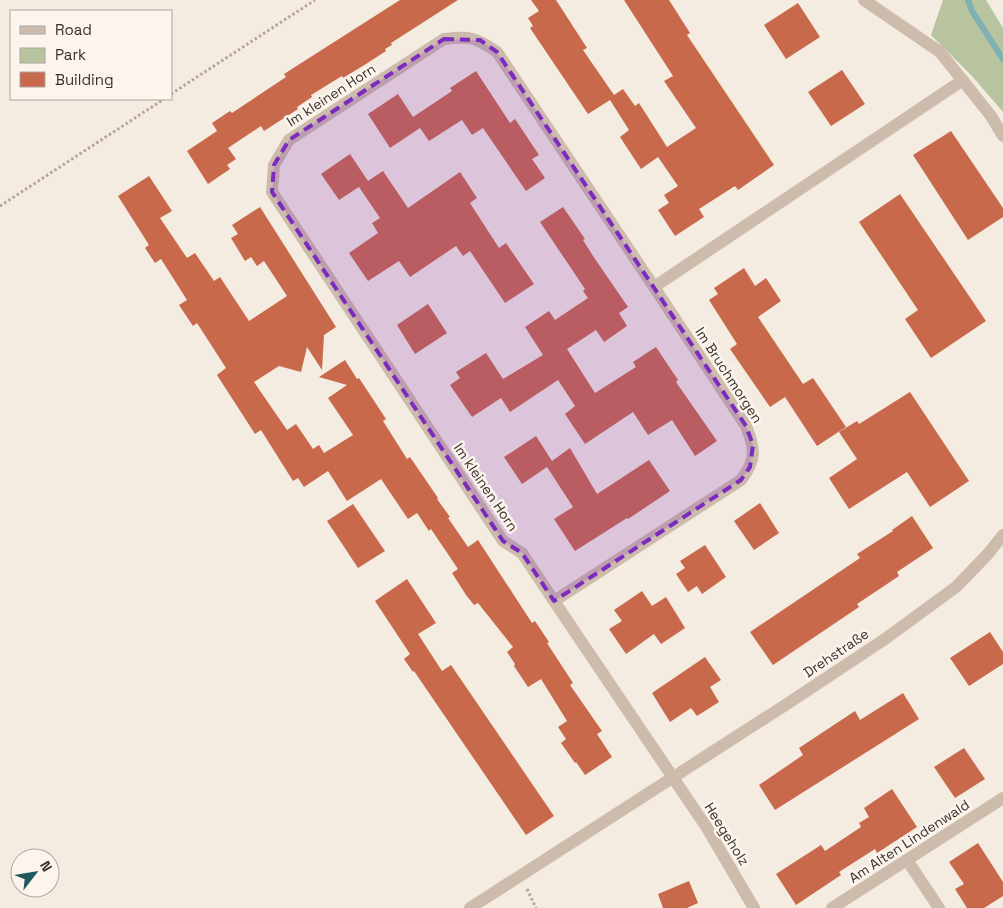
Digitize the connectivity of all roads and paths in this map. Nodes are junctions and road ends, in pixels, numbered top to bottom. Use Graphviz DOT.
graph roads {
  1 [pos="315,0"];
  2 [pos="864,0"];
  3 [pos="963,80"];
  4 [pos="172,93"];
  5 [pos="162,100"];
  6 [pos="1003,136"];
  7 [pos="0,206"];
  8 [pos="654,287"];
  9 [pos="1003,535"];
  10 [pos="554,601"];
  11 [pos="672,778"];
  12 [pos="1003,798"];
  13 [pos="908,860"];
  14 [pos="470,908"];
  15 [pos="754,908"];
  16 [pos="832,908"];
  17 [pos="939,908"];
  1 -- 4 [label="path"];
  2 -- 3 [label="street"];
  3 -- 6 [label="street"];
  3 -- 8 [label="street"];
  5 -- 7 [label="path"];
  8 -- 10 [label="street, Im Bruchmorgen"];
  8 -- 10 [label="street, Im kleinen Horn"];
  9 -- 11 [label="street, Drehstraße"];
  10 -- 11 [label="street"];
  11 -- 14 [label="street, Drehstraße"];
  11 -- 15 [label="street, Heegeholz"];
  12 -- 13 [label="street, Am Alten Lindenwald"];
  13 -- 16 [label="street, Am Alten Lindenwald"];
  13 -- 17 [label="street"];
}
